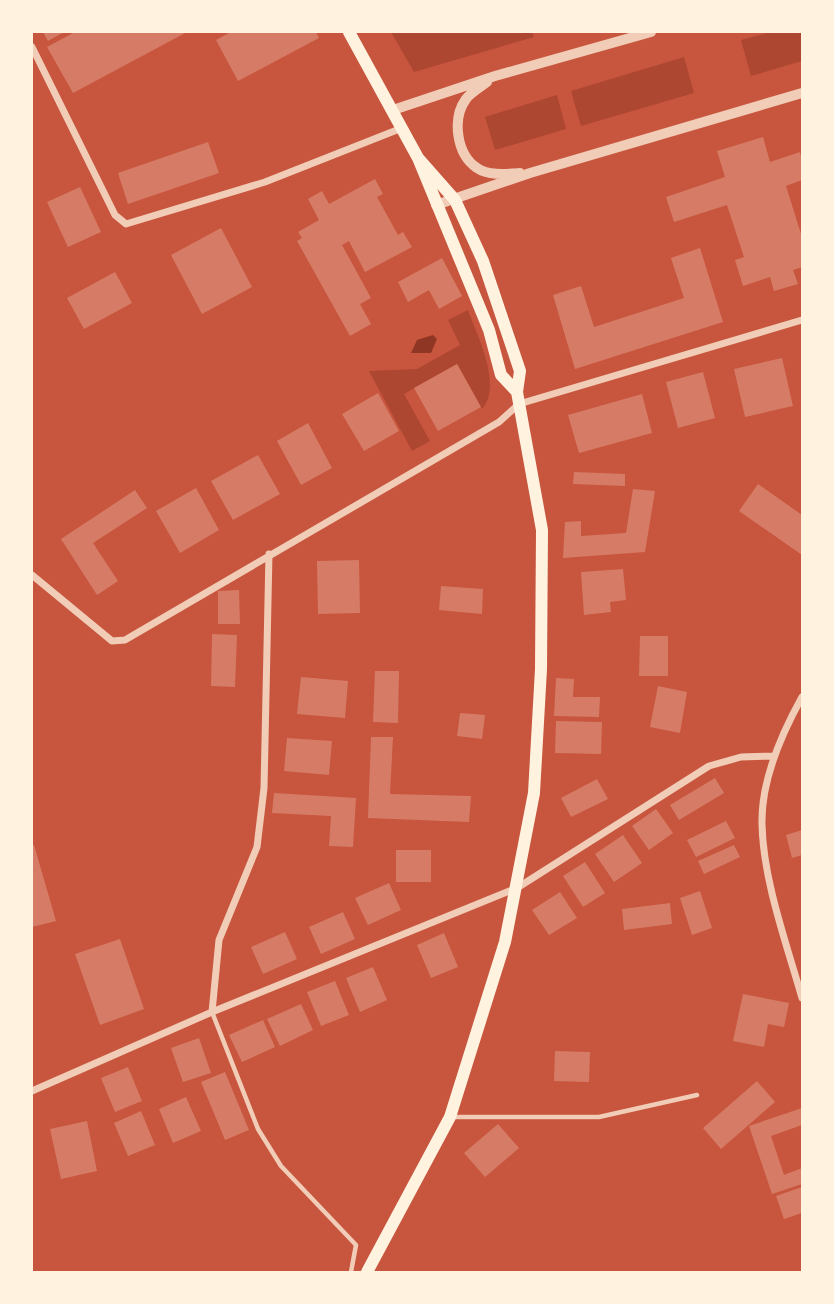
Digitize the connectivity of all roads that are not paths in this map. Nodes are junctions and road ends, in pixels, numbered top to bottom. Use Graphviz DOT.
graph roads {
  1 [pos="349,32"];
  2 [pos="651,32"];
  3 [pos="32,47"];
  4 [pos="495,76"];
  5 [pos="803,93"];
  6 [pos="393,110"];
  7 [pos="402,128"];
  8 [pos="418,158"];
  9 [pos="530,173"];
  10 [pos="455,200"];
  11 [pos="436,205"];
  12 [pos="803,320"];
  13 [pos="518,398"];
  14 [pos="269,554"];
  15 [pos="32,575"];
  16 [pos="803,697"];
  17 [pos="774,756"];
  18 [pos="517,888"];
  19 [pos="803,998"];
  20 [pos="212,1012"];
  21 [pos="32,1091"];
  22 [pos="697,1095"];
  23 [pos="450,1117"];
  24 [pos="351,1272"];
  25 [pos="367,1272"];
  1 -- 6 [label="main road"];
  2 -- 4 [label="street"];
  3 -- 7 [label="street"];
  4 -- 6 [label="street"];
  4 -- 9 [label="street"];
  5 -- 9 [label="street"];
  6 -- 7 [label="main road"];
  7 -- 8 [label="main road"];
  8 -- 10 [label="main road"];
  8 -- 11 [label="main road"];
  9 -- 10 [label="street"];
  10 -- 11 [label="street"];
  10 -- 13 [label="main road"];
  11 -- 13 [label="main road"];
  12 -- 13 [label="street"];
  13 -- 14 [label="street"];
  13 -- 18 [label="main road"];
  14 -- 15 [label="street"];
  14 -- 20 [label="street"];
  16 -- 17 [label="street"];
  17 -- 18 [label="street"];
  17 -- 19 [label="street"];
  18 -- 20 [label="street"];
  18 -- 23 [label="main road"];
  20 -- 21 [label="street"];
  20 -- 24 [label="lane"];
  22 -- 23 [label="lane"];
  23 -- 25 [label="main road"];
}
